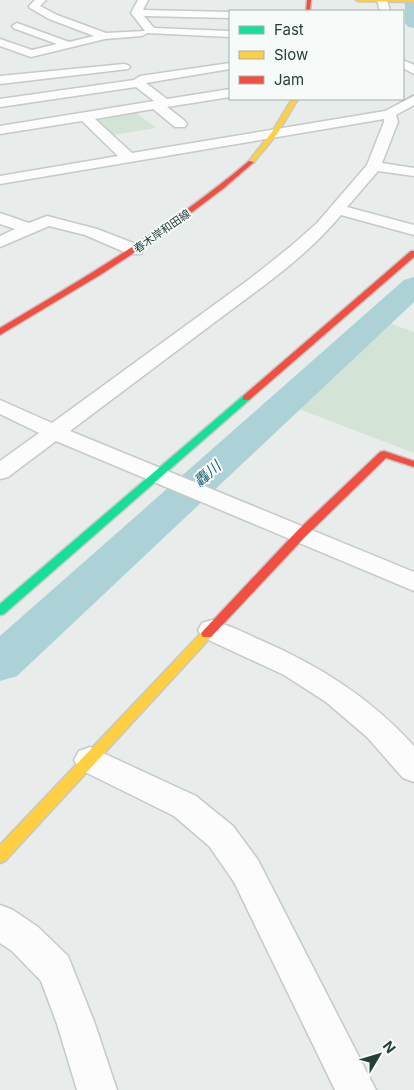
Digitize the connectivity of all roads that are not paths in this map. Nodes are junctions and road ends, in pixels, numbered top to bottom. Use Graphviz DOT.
graph roads {
  1 [pos="41,0"];
  2 [pos="143,0"];
  3 [pos="358,0"];
  4 [pos="382,0"];
  5 [pos="409,1"];
  6 [pos="136,13"];
  7 [pos="229,15"];
  8 [pos="52,17"];
  9 [pos="146,32"];
  10 [pos="229,34"];
  11 [pos="105,36"];
  12 [pos="0,42"];
  13 [pos="68,45"];
  14 [pos="132,46"];
  15 [pos="229,66"];
  16 [pos="0,80"];
  17 [pos="140,81"];
  18 [pos="229,93"];
  19 [pos="294,100"];
  20 [pos="414,100"];
  21 [pos="0,103"];
  22 [pos="160,105"];
  23 [pos="389,114"];
  24 [pos="86,116"];
  25 [pos="180,124"];
  26 [pos="0,130"];
  27 [pos="275,133"];
  28 [pos="129,158"];
  29 [pos="374,166"];
  30 [pos="414,172"];
  31 [pos="0,180"];
  32 [pos="337,209"];
  33 [pos="0,218"];
  34 [pos="29,229"];
  35 [pos="414,230"];
  36 [pos="0,242"];
  37 [pos="135,250"];
  38 [pos="414,253"];
  39 [pos="0,332"];
  40 [pos="0,406"];
  41 [pos="54,432"];
  42 [pos="414,464"];
  43 [pos="0,472"];
  44 [pos="162,476"];
  45 [pos="302,534"];
  46 [pos="414,582"];
  47 [pos="0,611"];
  48 [pos="212,630"];
  49 [pos="90,760"];
  50 [pos="414,769"];
  51 [pos="0,856"];
  52 [pos="0,922"];
  53 [pos="97,1090"];
  54 [pos="356,1090"];
  1 -- 8 [label="street"];
  2 -- 6 [label="street"];
  3 -- 4 [label="street"];
  4 -- 5 [label="street"];
  6 -- 7 [label="street"];
  6 -- 9 [label="street"];
  8 -- 11 [label="street"];
  8 -- 13 [label="street"];
  9 -- 10 [label="street"];
  9 -- 11 [label="street"];
  9 -- 14 [label="street"];
  11 -- 13 [label="street"];
  12 -- 13 [label="street"];
  15 -- 17 [label="street"];
  16 -- 17 [label="street"];
  17 -- 21 [label="street"];
  17 -- 22 [label="street"];
  18 -- 22 [label="street"];
  19 -- 27 [label="street, 春木岸和田線"];
  20 -- 23 [label="street"];
  22 -- 24 [label="street"];
  22 -- 25 [label="street"];
  23 -- 27 [label="street"];
  23 -- 29 [label="street"];
  24 -- 26 [label="street"];
  24 -- 28 [label="street"];
  27 -- 28 [label="street"];
  27 -- 37 [label="street, 春木岸和田線"];
  28 -- 31 [label="street"];
  29 -- 30 [label="street"];
  29 -- 32 [label="street"];
  32 -- 35 [label="street"];
  32 -- 41 [label="street"];
  33 -- 34 [label="street"];
  34 -- 36 [label="street"];
  34 -- 37 [label="street"];
  37 -- 39 [label="street, 春木岸和田線"];
  38 -- 44 [label="street"];
  40 -- 41 [label="street"];
  41 -- 43 [label="street"];
  41 -- 44 [label="street"];
  42 -- 45 [label="street"];
  44 -- 45 [label="street"];
  44 -- 47 [label="street"];
  45 -- 46 [label="street"];
  45 -- 48 [label="street"];
  48 -- 49 [label="street"];
  48 -- 50 [label="street"];
  49 -- 51 [label="street"];
  49 -- 54 [label="street"];
  52 -- 53 [label="street"];
}
